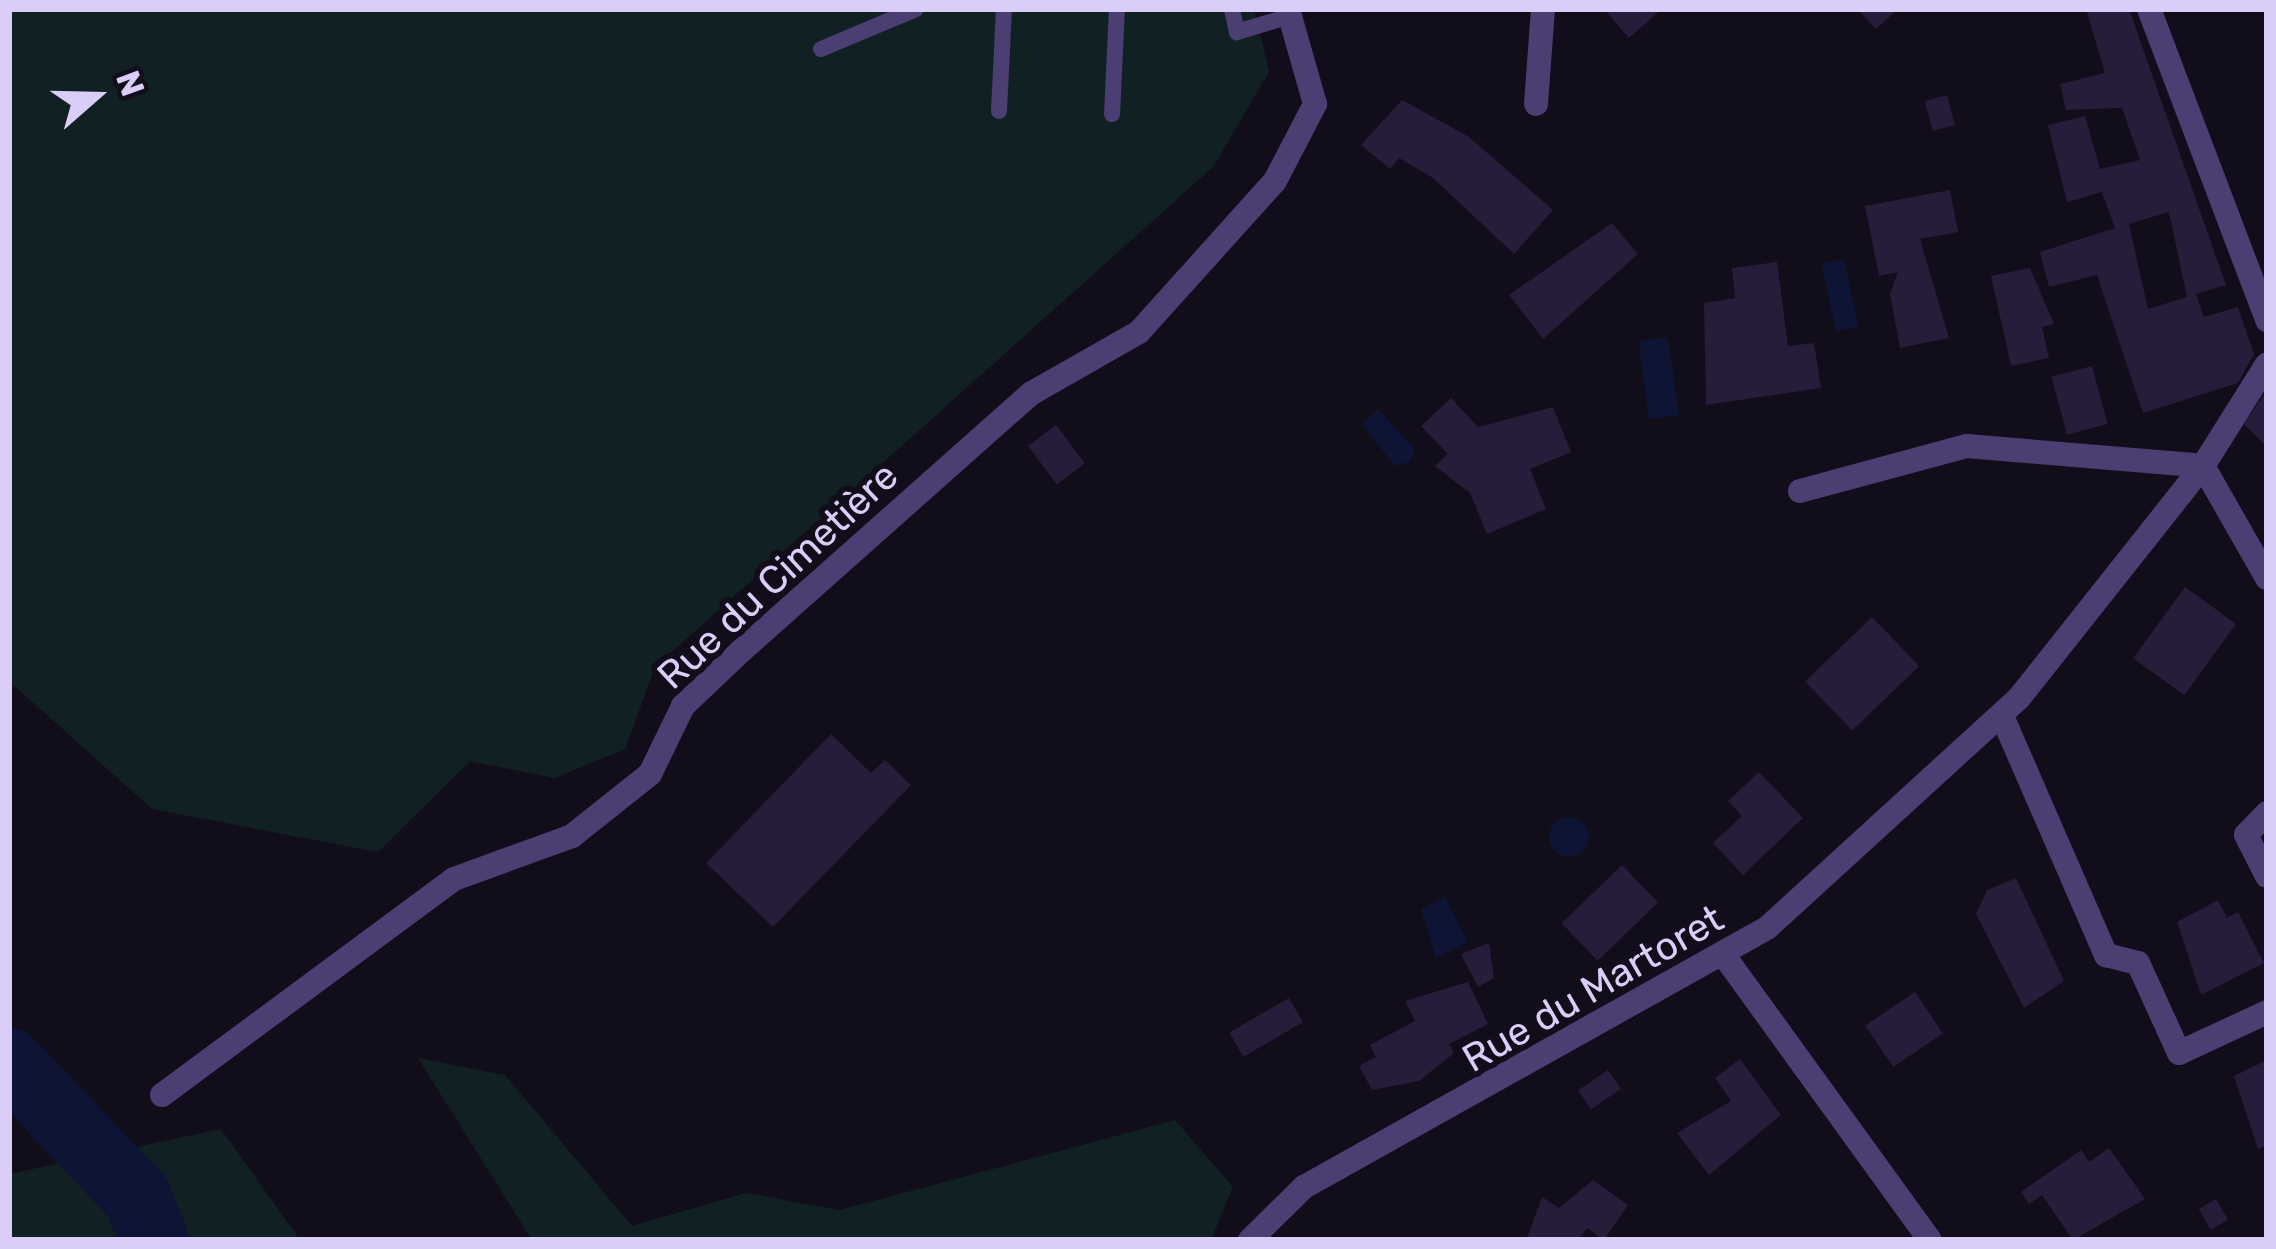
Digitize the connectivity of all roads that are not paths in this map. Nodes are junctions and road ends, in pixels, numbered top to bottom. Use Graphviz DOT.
graph roads {
  1 [pos="916,9"];
  2 [pos="1004,9"];
  3 [pos="1117,9"];
  4 [pos="1232,9"];
  5 [pos="1543,9"];
  6 [pos="2149,9"];
  7 [pos="1289,13"];
  8 [pos="820,49"];
  9 [pos="1536,104"];
  10 [pos="999,111"];
  11 [pos="1112,114"];
  12 [pos="2267,320"];
  13 [pos="2267,364"];
  14 [pos="2203,466"];
  15 [pos="1800,491"];
  16 [pos="2267,578"];
  17 [pos="2002,716"];
  18 [pos="2267,813"];
  19 [pos="2267,876"];
  20 [pos="1725,957"];
  21 [pos="2267,1012"];
  22 [pos="162,1095"];
  23 [pos="1250,1240"];
  24 [pos="1930,1240"];
  1 -- 8 [label="lane"];
  2 -- 10 [label="lane"];
  3 -- 11 [label="lane"];
  4 -- 7 [label="lane"];
  5 -- 9 [label="street"];
  6 -- 12 [label="street"];
  7 -- 22 [label="street, Rue du Cimetière"];
  13 -- 14 [label="street, Rue du Martoret"];
  14 -- 15 [label="street"];
  14 -- 16 [label="street"];
  14 -- 17 [label="street, Rue du Martoret"];
  17 -- 20 [label="street, Rue du Martoret"];
  17 -- 21 [label="street"];
  18 -- 19 [label="street"];
  20 -- 23 [label="street, Rue du Martoret"];
  20 -- 24 [label="street"];
}
